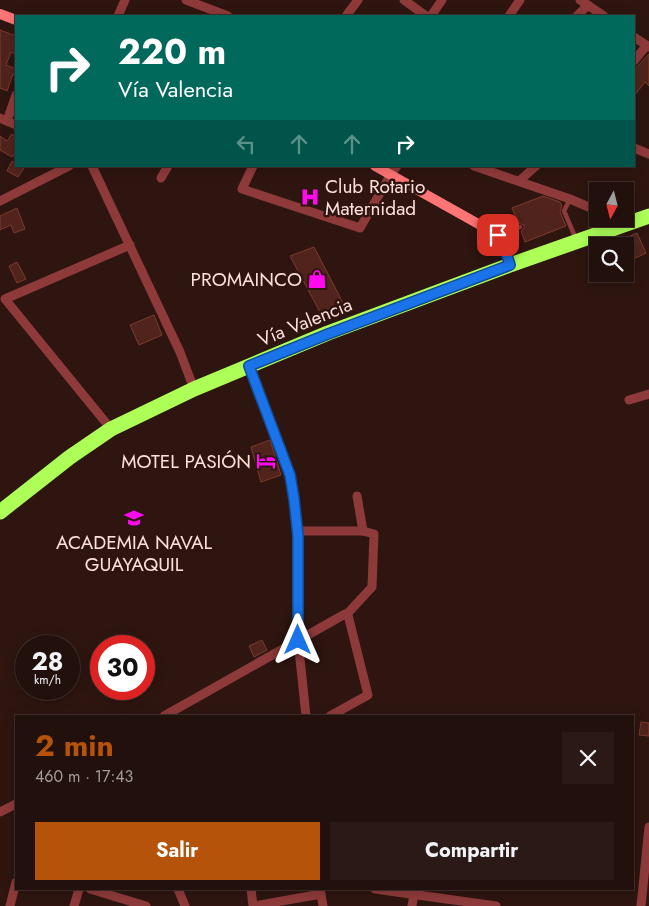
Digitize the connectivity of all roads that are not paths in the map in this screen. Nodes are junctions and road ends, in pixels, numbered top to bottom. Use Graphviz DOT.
graph roads {
  1 [pos="126,0"];
  2 [pos="186,0"];
  3 [pos="358,0"];
  4 [pos="404,0"];
  5 [pos="442,0"];
  6 [pos="520,0"];
  7 [pos="584,2"];
  8 [pos="0,14"];
  9 [pos="118,15"];
  10 [pos="225,15"];
  11 [pos="347,15"];
  12 [pos="425,15"];
  13 [pos="432,15"];
  14 [pos="510,15"];
  15 [pos="578,15"];
  16 [pos="603,15"];
  17 [pos="15,20"];
  18 [pos="635,38"];
  19 [pos="648,46"];
  20 [pos="635,60"];
  21 [pos="15,97"];
  22 [pos="4,120"];
  23 [pos="635,148"];
  24 [pos="649,154"];
  25 [pos="67,167"];
  26 [pos="92,167"];
  27 [pos="167,167"];
  28 [pos="253,167"];
  29 [pos="380,167"];
  30 [pos="477,167"];
  31 [pos="535,167"];
  32 [pos="394,170"];
  33 [pos="161,178"];
  34 [pos="519,181"];
  35 [pos="570,199"];
  36 [pos="0,200"];
  37 [pos="589,207"];
  38 [pos="649,216"];
  39 [pos="634,219"];
  40 [pos="520,227"];
  41 [pos="605,228"];
  42 [pos="498,235"];
  43 [pos="576,241"];
  44 [pos="130,245"];
  45 [pos="510,265"];
  46 [pos="2,297"];
  47 [pos="249,366"];
  48 [pos="194,389"];
  49 [pos="649,394"];
  50 [pos="628,400"];
  51 [pos="111,429"];
  52 [pos="357,496"];
  53 [pos="0,512"];
  54 [pos="297,531"];
  55 [pos="363,531"];
  56 [pos="347,614"];
  57 [pos="298,640"];
  58 [pos="166,715"];
  59 [pos="306,715"];
  60 [pos="332,715"];
  61 [pos="15,804"];
  62 [pos="0,812"];
  63 [pos="649,827"];
  64 [pos="15,886"];
  65 [pos="78,890"];
  66 [pos="93,890"];
  67 [pos="178,890"];
  68 [pos="251,890"];
  69 [pos="383,890"];
  70 [pos="320,891"];
  71 [pos="414,894"];
  72 [pos="10,906"];
  73 [pos="74,906"];
  74 [pos="146,906"];
  75 [pos="185,906"];
  76 [pos="253,906"];
  77 [pos="323,906"];
  78 [pos="412,906"];
  79 [pos="490,906"];
  80 [pos="641,906"];
  1 -- 9 [label="street"];
  2 -- 10 [label="street"];
  3 -- 11 [label="street"];
  4 -- 12 [label="street"];
  5 -- 13 [label="street"];
  6 -- 14 [label="street"];
  7 -- 15 [label="street"];
  7 -- 16 [label="street"];
  8 -- 17 [label="street"];
  18 -- 19 [label="street"];
  19 -- 20 [label="street"];
  21 -- 22 [label="street"];
  23 -- 24 [label="street"];
  25 -- 36 [label="street"];
  26 -- 44 [label="street"];
  27 -- 33 [label="street"];
  28 -- 32 [label="street"];
  29 -- 32 [label="street"];
  30 -- 34 [label="street"];
  31 -- 34 [label="street"];
  32 -- 42 [label="street"];
  34 -- 35 [label="street"];
  35 -- 37 [label="street"];
  35 -- 43 [label="lane"];
  38 -- 39 [label="highway, Vía Valencia"];
  40 -- 42 [label="lane"];
  41 -- 43 [label="highway, Vía Valencia"];
  42 -- 45 [label="street"];
  43 -- 45 [label="highway, Vía Valencia"];
  44 -- 46 [label="street"];
  44 -- 48 [label="street"];
  45 -- 47 [label="highway, Vía Valencia"];
  46 -- 51 [label="street"];
  47 -- 48 [label="highway, Vía Valencia"];
  47 -- 54 [label="street"];
  48 -- 51 [label="highway, Vía Valencia"];
  49 -- 50 [label="street"];
  51 -- 53 [label="highway, Vía Valencia"];
  52 -- 55 [label="street"];
  54 -- 55 [label="street"];
  54 -- 57 [label="street"];
  55 -- 56 [label="street"];
  56 -- 57 [label="street"];
  56 -- 60 [label="street"];
  57 -- 58 [label="street"];
  57 -- 59 [label="street"];
  61 -- 62 [label="street"];
  63 -- 80 [label="street"];
  64 -- 72 [label="street"];
  65 -- 73 [label="street"];
  66 -- 74 [label="street"];
  67 -- 75 [label="street"];
  68 -- 76 [label="street"];
  69 -- 71 [label="street"];
  70 -- 76 [label="street"];
  70 -- 77 [label="street"];
  71 -- 78 [label="street"];
  71 -- 79 [label="street"];
}
